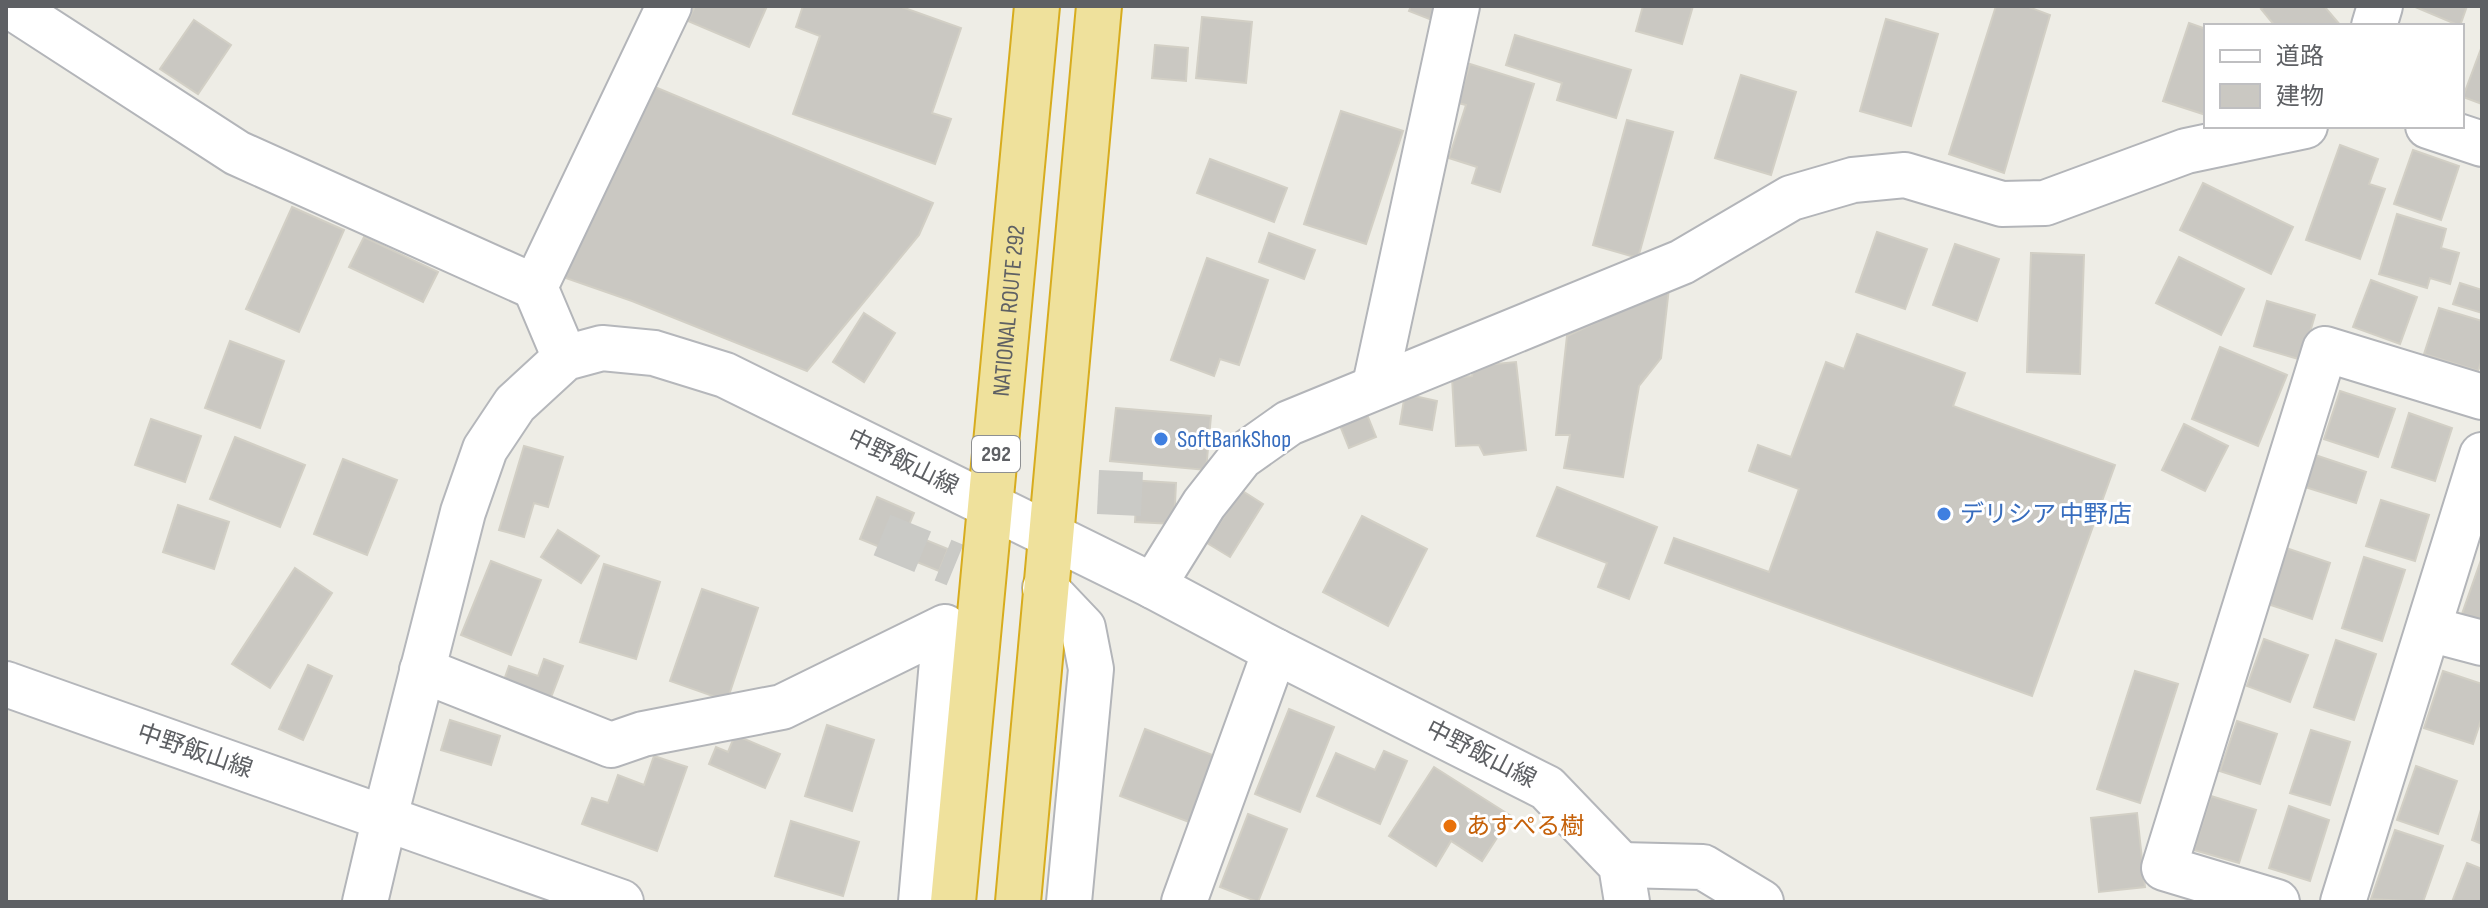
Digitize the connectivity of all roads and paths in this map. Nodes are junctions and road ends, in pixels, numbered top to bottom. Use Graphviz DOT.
graph roads {
  1 [pos="10,6"];
  2 [pos="669,6"];
  3 [pos="1037,6"];
  4 [pos="1099,6"];
  5 [pos="1457,6"];
  6 [pos="2295,128"];
  7 [pos="2434,128"];
  8 [pos="2482,144"];
  9 [pos="535,287"];
  10 [pos="565,358"];
  11 [pos="1375,385"];
  12 [pos="2482,397"];
  13 [pos="2482,455"];
  14 [pos="991,505"];
  15 [pos="1049,536"];
  16 [pos="1153,586"];
  17 [pos="1045,588"];
  18 [pos="2429,629"];
  19 [pos="2482,643"];
  20 [pos="1275,651"];
  21 [pos="422,670"];
  22 [pos="6,684"];
  23 [pos="385,817"];
  24 [pos="1624,884"];
  25 [pos="365,902"];
  26 [pos="621,902"];
  27 [pos="921,902"];
  28 [pos="953,902"];
  29 [pos="1018,902"];
  30 [pos="1069,902"];
  31 [pos="1184,902"];
  32 [pos="1761,902"];
  33 [pos="2277,902"];
  34 [pos="2343,902"];
  1 -- 9 [label="street"];
  2 -- 9 [label="street"];
  3 -- 14 [label="highway, NATIONAL ROUTE 292 / 292"];
  4 -- 15 [label="highway, 292"];
  5 -- 11 [label="street"];
  6 -- 11 [label="street"];
  7 -- 8 [label="street"];
  9 -- 10 [label="street"];
  10 -- 14 [label="street, 中野飯山線"];
  10 -- 21 [label="street, 中野飯山線"];
  11 -- 16 [label="street"];
  12 -- 33 [label="street"];
  13 -- 18 [label="street"];
  14 -- 15 [label="street, 中野飯山線"];
  14 -- 28 [label="highway, NATIONAL ROUTE 292 / 292"];
  15 -- 16 [label="street, 中野飯山線"];
  15 -- 17 [label="highway, 292"];
  16 -- 20 [label="street, 中野飯山線"];
  17 -- 29 [label="highway, 292"];
  17 -- 30 [label="street"];
  18 -- 19 [label="street"];
  18 -- 34 [label="street"];
  20 -- 24 [label="street, 中野飯山線"];
  20 -- 31 [label="street"];
  21 -- 23 [label="street, 中野飯山線"];
  21 -- 27 [label="street"];
  22 -- 23 [label="street, 中野飯山線"];
  23 -- 25 [label="street"];
  23 -- 26 [label="street, 中野飯山線"];
  24 -- 32 [label="street"];
}
